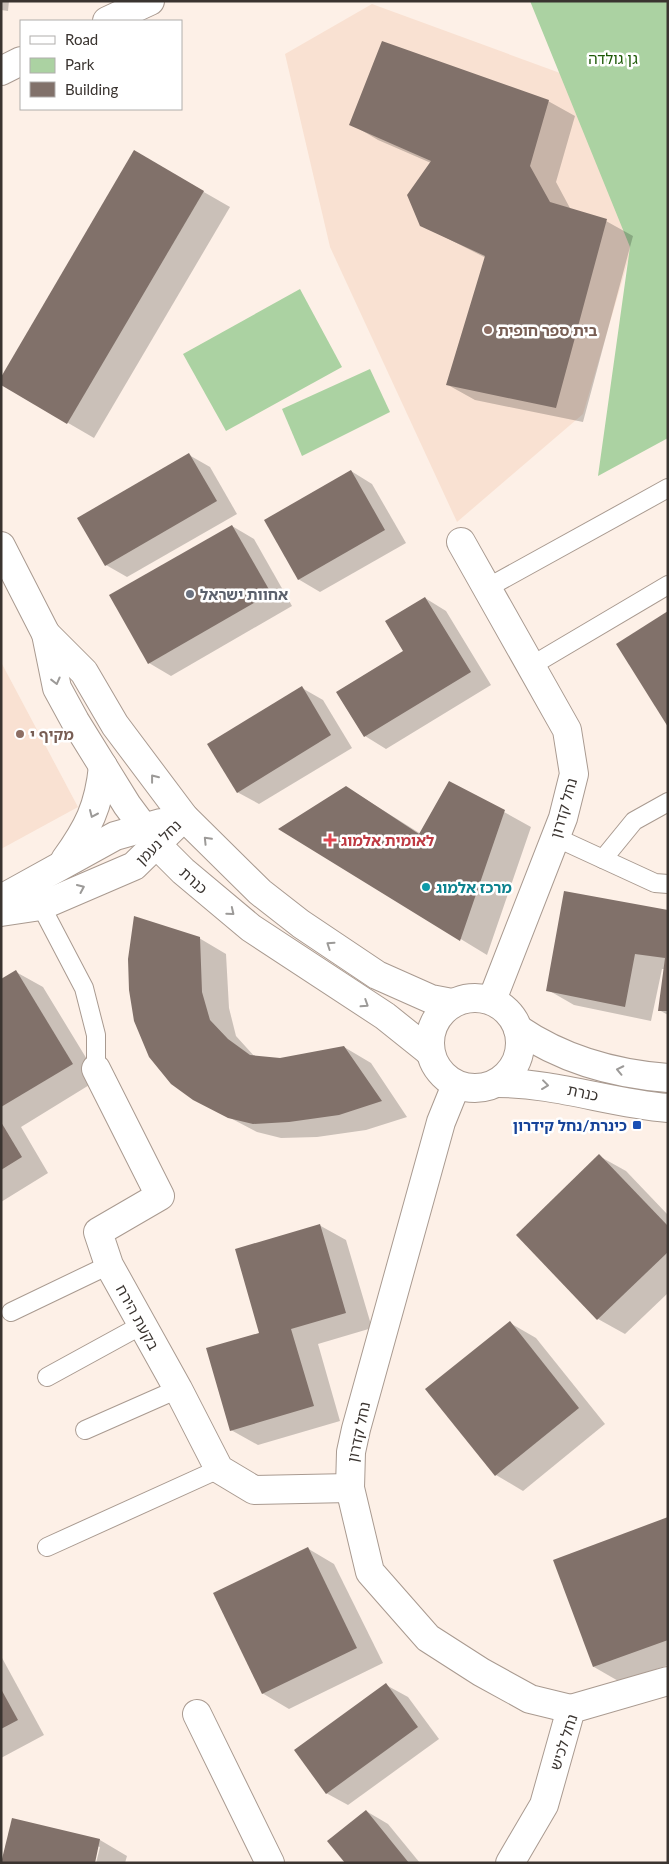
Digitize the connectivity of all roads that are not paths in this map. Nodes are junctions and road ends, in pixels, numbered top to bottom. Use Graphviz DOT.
graph roads {
  1 [pos="150,1"];
  2 [pos="109,20"];
  3 [pos="20,62"];
  4 [pos="1,71"];
  5 [pos="668,488"];
  6 [pos="461,542"];
  7 [pos="1,546"];
  8 [pos="668,585"];
  9 [pos="487,588"];
  10 [pos="46,634"];
  11 [pos="531,666"];
  12 [pos="103,766"];
  13 [pos="668,802"];
  14 [pos="184,816"];
  15 [pos="150,836"];
  16 [pos="555,837"];
  17 [pos="603,859"];
  18 [pos="62,864"];
  19 [pos="668,884"];
  20 [pos="1,899"];
  21 [pos="41,906"];
  22 [pos="1,912"];
  23 [pos="492,1000"];
  24 [pos="452,1003"];
  25 [pos="518,1028"];
  26 [pos="430,1052"];
  27 [pos="96,1069"];
  28 [pos="668,1078"];
  29 [pos="497,1083"];
  30 [pos="456,1084"];
  31 [pos="668,1108"];
  32 [pos="109,1265"];
  33 [pos="11,1312"];
  34 [pos="142,1325"];
  35 [pos="47,1377"];
  36 [pos="178,1389"];
  37 [pos="85,1430"];
  38 [pos="219,1469"];
  39 [pos="350,1488"];
  40 [pos="46,1547"];
  41 [pos="668,1681"];
  42 [pos="570,1709"];
  43 [pos="197,1714"];
  44 [pos="270,1863"];
  45 [pos="510,1863"];
  1 -- 2 [label="street"];
  3 -- 4 [label="street"];
  5 -- 9 [label="lane"];
  6 -- 9 [label="street, נחל קדרון"];
  7 -- 10 [label="street, כנרת"];
  8 -- 11 [label="lane"];
  9 -- 11 [label="street, נחל קדרון"];
  10 -- 12 [label="street, כנרת, one-way"];
  14 -- 10 [label="street, כנרת, one-way"];
  11 -- 16 [label="street, נחל קדרון"];
  12 -- 15 [label="street, כנרת"];
  12 -- 18 [label="street, one-way"];
  13 -- 17 [label="lane"];
  14 -- 15 [label="street, נחל נעמן"];
  24 -- 14 [label="street, כנרת, one-way"];
  15 -- 18 [label="street, נחל נעמן"];
  21 -- 15 [label="street, נחל נעמן, one-way"];
  15 -- 26 [label="street, כנרת, one-way"];
  16 -- 17 [label="lane"];
  16 -- 23 [label="street, נחל קדרון"];
  17 -- 19 [label="lane"];
  18 -- 20 [label="street, נחל נעמן"];
  21 -- 22 [label="street, נחל נעמן"];
  21 -- 27 [label="lane"];
  23 -- 24 [label="street"];
  23 -- 25 [label="street"];
  24 -- 26 [label="street"];
  28 -- 25 [label="street, כנרת, one-way"];
  25 -- 29 [label="street"];
  26 -- 30 [label="street"];
  27 -- 32 [label="street, בקעת הירח"];
  29 -- 30 [label="street"];
  29 -- 31 [label="street, כנרת, one-way"];
  30 -- 39 [label="street, נחל קדרון"];
  32 -- 33 [label="lane"];
  32 -- 34 [label="street, בקעת הירח"];
  34 -- 35 [label="lane"];
  34 -- 36 [label="street, בקעת הירח"];
  36 -- 37 [label="lane"];
  36 -- 38 [label="street, בקעת הירח"];
  38 -- 39 [label="street"];
  38 -- 40 [label="lane"];
  39 -- 42 [label="street, נחל קדרון"];
  41 -- 42 [label="street, נחל לכיש"];
  42 -- 45 [label="street, נחל לכיש"];
  43 -- 44 [label="street"];
}
